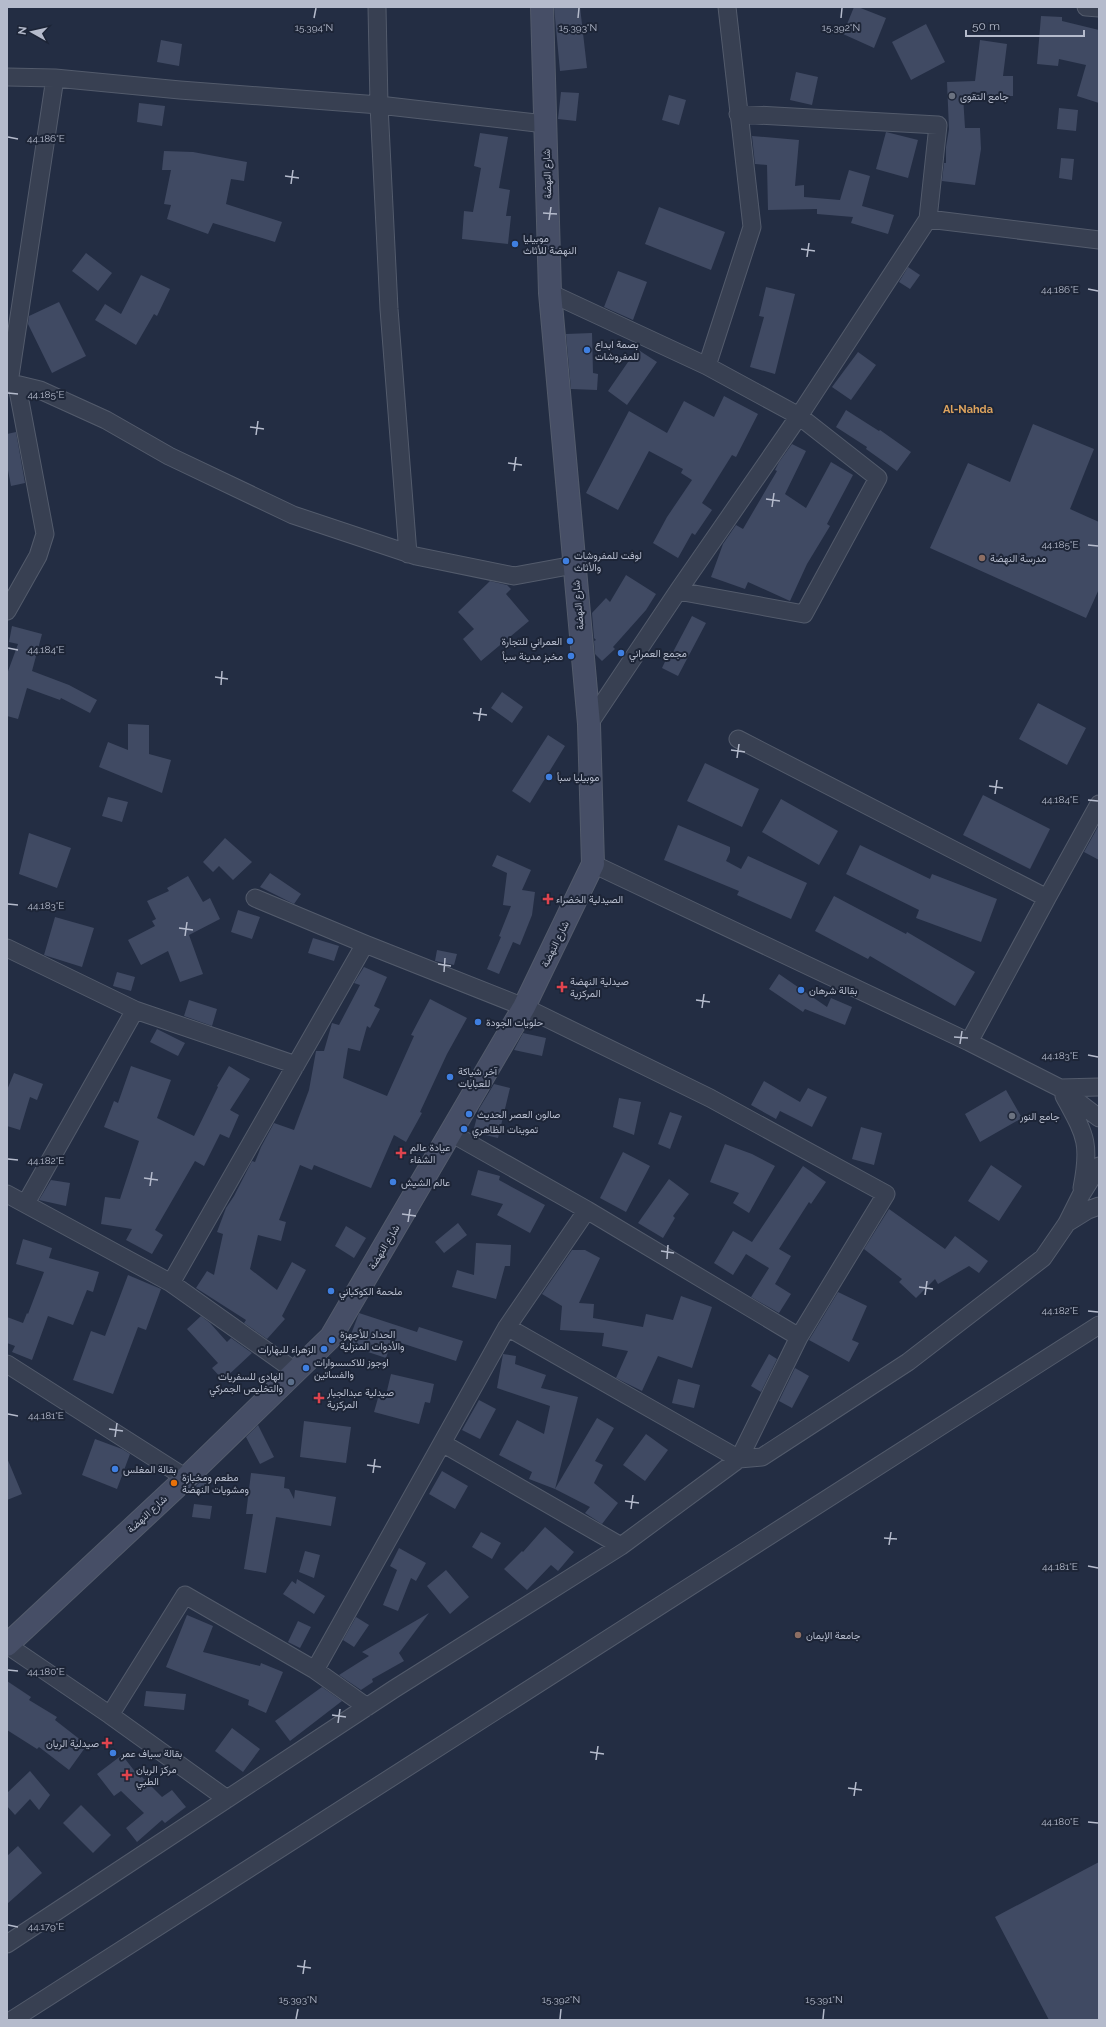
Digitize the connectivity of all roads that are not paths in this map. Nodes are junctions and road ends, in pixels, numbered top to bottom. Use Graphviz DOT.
graph roads {
  1 [pos="377,7"];
  2 [pos="542,7"];
  3 [pos="727,7"];
  4 [pos="1086,7"];
  5 [pos="1099,8"];
  6 [pos="7,77"];
  7 [pos="55,78"];
  8 [pos="379,105"];
  9 [pos="738,114"];
  10 [pos="545,124"];
  11 [pos="928,219"];
  12 [pos="1099,240"];
  13 [pos="550,293"];
  14 [pos="707,366"];
  15 [pos="11,383"];
  16 [pos="800,416"];
  17 [pos="408,554"];
  18 [pos="574,565"];
  19 [pos="678,591"];
  20 [pos="7,611"];
  21 [pos="589,724"];
  22 [pos="738,739"];
  23 [pos="1099,804"];
  24 [pos="593,864"];
  25 [pos="255,898"];
  26 [pos="1047,898"];
  27 [pos="365,944"];
  28 [pos="7,948"];
  29 [pos="524,1007"];
  30 [pos="135,1010"];
  31 [pos="969,1042"];
  32 [pos="296,1065"];
  33 [pos="1099,1087"];
  34 [pos="1060,1088"];
  35 [pos="1099,1118"];
  36 [pos="452,1133"];
  37 [pos="1099,1166"];
  38 [pos="7,1194"];
  39 [pos="1081,1195"];
  40 [pos="26,1203"];
  41 [pos="1099,1206"];
  42 [pos="587,1210"];
  43 [pos="1067,1223"];
  44 [pos="170,1282"];
  45 [pos="1099,1325"];
  46 [pos="507,1327"];
  47 [pos="799,1337"];
  48 [pos="7,1364"];
  49 [pos="295,1371"];
  50 [pos="442,1443"];
  51 [pos="739,1459"];
  52 [pos="186,1478"];
  53 [pos="621,1546"];
  54 [pos="7,1645"];
  55 [pos="315,1670"];
  56 [pos="367,1707"];
  57 [pos="110,1715"];
  58 [pos="227,1799"];
  59 [pos="7,1944"];
  60 [pos="12,2020"];
  1 -- 8 [label="street"];
  2 -- 10 [label="street, شارع النهضة"];
  3 -- 9 [label="street"];
  4 -- 5 [label="street"];
  6 -- 7 [label="street"];
  7 -- 8 [label="street"];
  7 -- 15 [label="street"];
  8 -- 10 [label="street"];
  8 -- 17 [label="street"];
  9 -- 11 [label="street"];
  9 -- 14 [label="street"];
  10 -- 13 [label="street, شارع النهضة"];
  11 -- 12 [label="street"];
  11 -- 16 [label="street"];
  13 -- 14 [label="street"];
  13 -- 18 [label="street, شارع النهضة"];
  14 -- 16 [label="street"];
  15 -- 17 [label="street"];
  15 -- 20 [label="street"];
  16 -- 19 [label="street"];
  16 -- 19 [label="street"];
  17 -- 18 [label="street"];
  18 -- 21 [label="street, شارع النهضة"];
  19 -- 21 [label="street"];
  21 -- 24 [label="street, شارع النهضة"];
  22 -- 26 [label="street"];
  23 -- 26 [label="street"];
  24 -- 29 [label="street, شارع النهضة"];
  24 -- 31 [label="street"];
  25 -- 27 [label="street"];
  26 -- 31 [label="street"];
  27 -- 29 [label="street"];
  27 -- 32 [label="street"];
  28 -- 30 [label="street"];
  29 -- 36 [label="street, شارع النهضة"];
  29 -- 47 [label="street"];
  30 -- 32 [label="street"];
  30 -- 40 [label="street"];
  31 -- 34 [label="street"];
  32 -- 44 [label="street"];
  33 -- 34 [label="street"];
  34 -- 35 [label="street"];
  34 -- 39 [label="street"];
  36 -- 42 [label="street"];
  36 -- 49 [label="street, شارع النهضة"];
  37 -- 39 [label="street"];
  38 -- 40 [label="street"];
  39 -- 43 [label="street"];
  40 -- 44 [label="street"];
  41 -- 43 [label="street"];
  42 -- 46 [label="street"];
  42 -- 47 [label="street"];
  43 -- 51 [label="street"];
  44 -- 49 [label="street"];
  45 -- 60 [label="street"];
  46 -- 50 [label="street"];
  46 -- 51 [label="street"];
  47 -- 51 [label="street"];
  48 -- 52 [label="street"];
  49 -- 52 [label="street, شارع النهضة"];
  50 -- 53 [label="street"];
  50 -- 55 [label="street"];
  51 -- 53 [label="street"];
  52 -- 54 [label="street, شارع النهضة"];
  53 -- 56 [label="street"];
  54 -- 57 [label="street"];
  55 -- 56 [label="street"];
  55 -- 57 [label="street"];
  56 -- 58 [label="street"];
  57 -- 58 [label="street"];
  58 -- 59 [label="street"];
}
